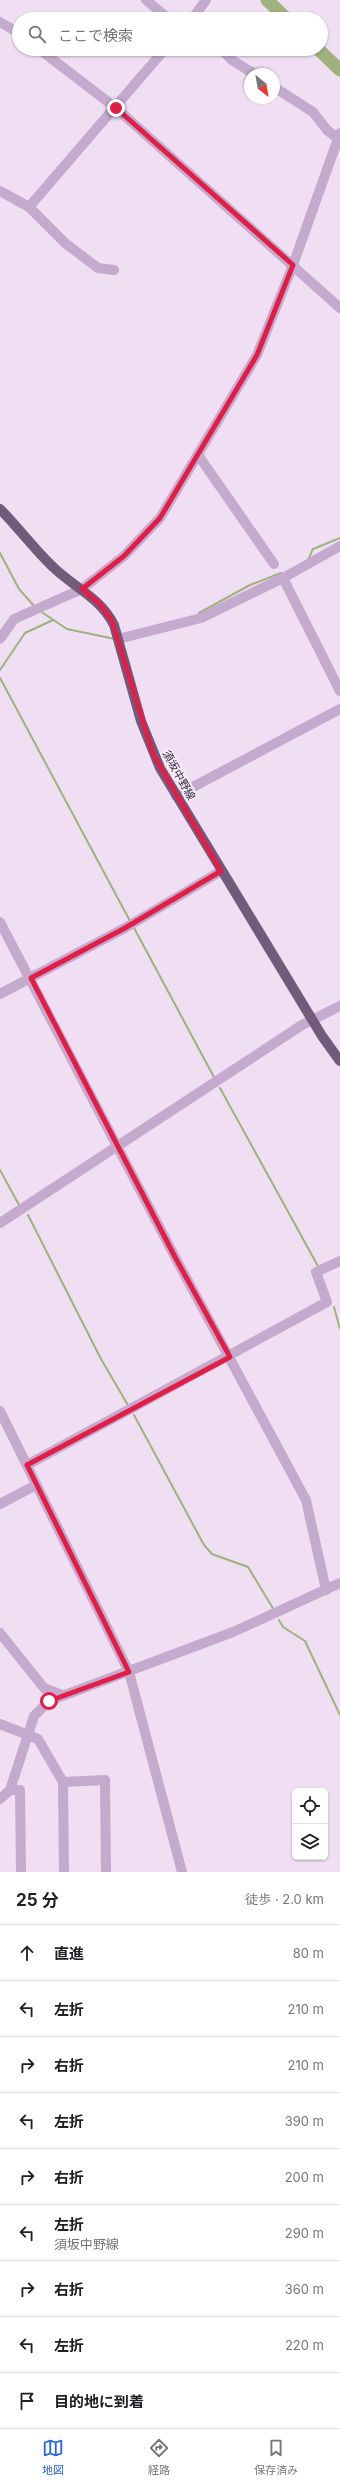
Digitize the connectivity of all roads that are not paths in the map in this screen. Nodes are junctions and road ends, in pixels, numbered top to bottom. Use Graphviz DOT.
graph roads {
  1 [pos="146,0"];
  2 [pos="206,0"];
  3 [pos="161,12"];
  4 [pos="197,12"];
  5 [pos="0,22"];
  6 [pos="12,29"];
  7 [pos="48,56"];
  8 [pos="159,56"];
  9 [pos="228,56"];
  10 [pos="245,68"];
  11 [pos="280,91"];
  12 [pos="116,108"];
  13 [pos="338,136"];
  14 [pos="0,191"];
  15 [pos="29,207"];
  16 [pos="293,265"];
  17 [pos="114,270"];
  18 [pos="340,308"];
  19 [pos="198,456"];
  20 [pos="0,509"];
  21 [pos="340,546"];
  22 [pos="274,564"];
  23 [pos="283,578"];
  24 [pos="82,589"];
  25 [pos="0,639"];
  26 [pos="118,639"];
  27 [pos="340,691"];
  28 [pos="340,709"];
  29 [pos="176,796"];
  30 [pos="221,871"];
  31 [pos="0,922"];
  32 [pos="31,978"];
  33 [pos="0,994"];
  34 [pos="340,1006"];
  35 [pos="312,1020"];
  36 [pos="340,1061"];
  37 [pos="117,1145"];
  38 [pos="0,1223"];
  39 [pos="340,1261"];
  40 [pos="230,1357"];
  41 [pos="0,1412"];
  42 [pos="27,1465"];
  43 [pos="36,1485"];
  44 [pos="0,1504"];
  45 [pos="340,1584"];
  46 [pos="326,1590"];
  47 [pos="0,1633"];
  48 [pos="129,1672"];
  49 [pos="62,1695"];
  50 [pos="0,1724"];
  51 [pos="28,1734"];
  52 [pos="63,1782"];
  53 [pos="10,1790"];
  54 [pos="0,1799"];
  55 [pos="21,1872"];
  56 [pos="64,1872"];
  57 [pos="106,1872"];
  58 [pos="182,1872"];
  1 -- 3 [label="street"];
  2 -- 4 [label="street"];
  5 -- 6 [label="street"];
  7 -- 12 [label="street"];
  8 -- 12 [label="street"];
  9 -- 10 [label="street"];
  11 -- 13 [label="street"];
  12 -- 15 [label="street"];
  12 -- 16 [label="street"];
  13 -- 16 [label="street"];
  14 -- 15 [label="street"];
  15 -- 17 [label="street"];
  16 -- 18 [label="street"];
  16 -- 19 [label="street"];
  19 -- 22 [label="street"];
  19 -- 24 [label="street"];
  20 -- 24 [label="main road, 須坂中野線"];
  21 -- 23 [label="street"];
  23 -- 26 [label="street"];
  23 -- 27 [label="street"];
  24 -- 25 [label="street"];
  24 -- 26 [label="main road, 須坂中野線"];
  26 -- 29 [label="main road, 須坂中野線"];
  28 -- 29 [label="street"];
  29 -- 30 [label="main road, 須坂中野線"];
  30 -- 32 [label="street"];
  30 -- 35 [label="main road, 須坂中野線"];
  31 -- 32 [label="street"];
  32 -- 33 [label="street"];
  32 -- 37 [label="street"];
  34 -- 35 [label="street"];
  35 -- 36 [label="main road, 須坂中野線"];
  35 -- 37 [label="street"];
  37 -- 38 [label="street"];
  37 -- 40 [label="street"];
  39 -- 40 [label="street"];
  40 -- 42 [label="street"];
  40 -- 46 [label="street"];
  41 -- 42 [label="street"];
  42 -- 43 [label="street"];
  43 -- 44 [label="street"];
  43 -- 48 [label="street"];
  45 -- 46 [label="street"];
  46 -- 48 [label="street"];
  47 -- 49 [label="street"];
  48 -- 49 [label="street"];
  48 -- 58 [label="street"];
  49 -- 51 [label="street"];
  50 -- 51 [label="street"];
  51 -- 52 [label="street"];
  51 -- 53 [label="street"];
  52 -- 56 [label="street"];
  52 -- 57 [label="street"];
  53 -- 54 [label="street"];
  53 -- 55 [label="street"];
}
